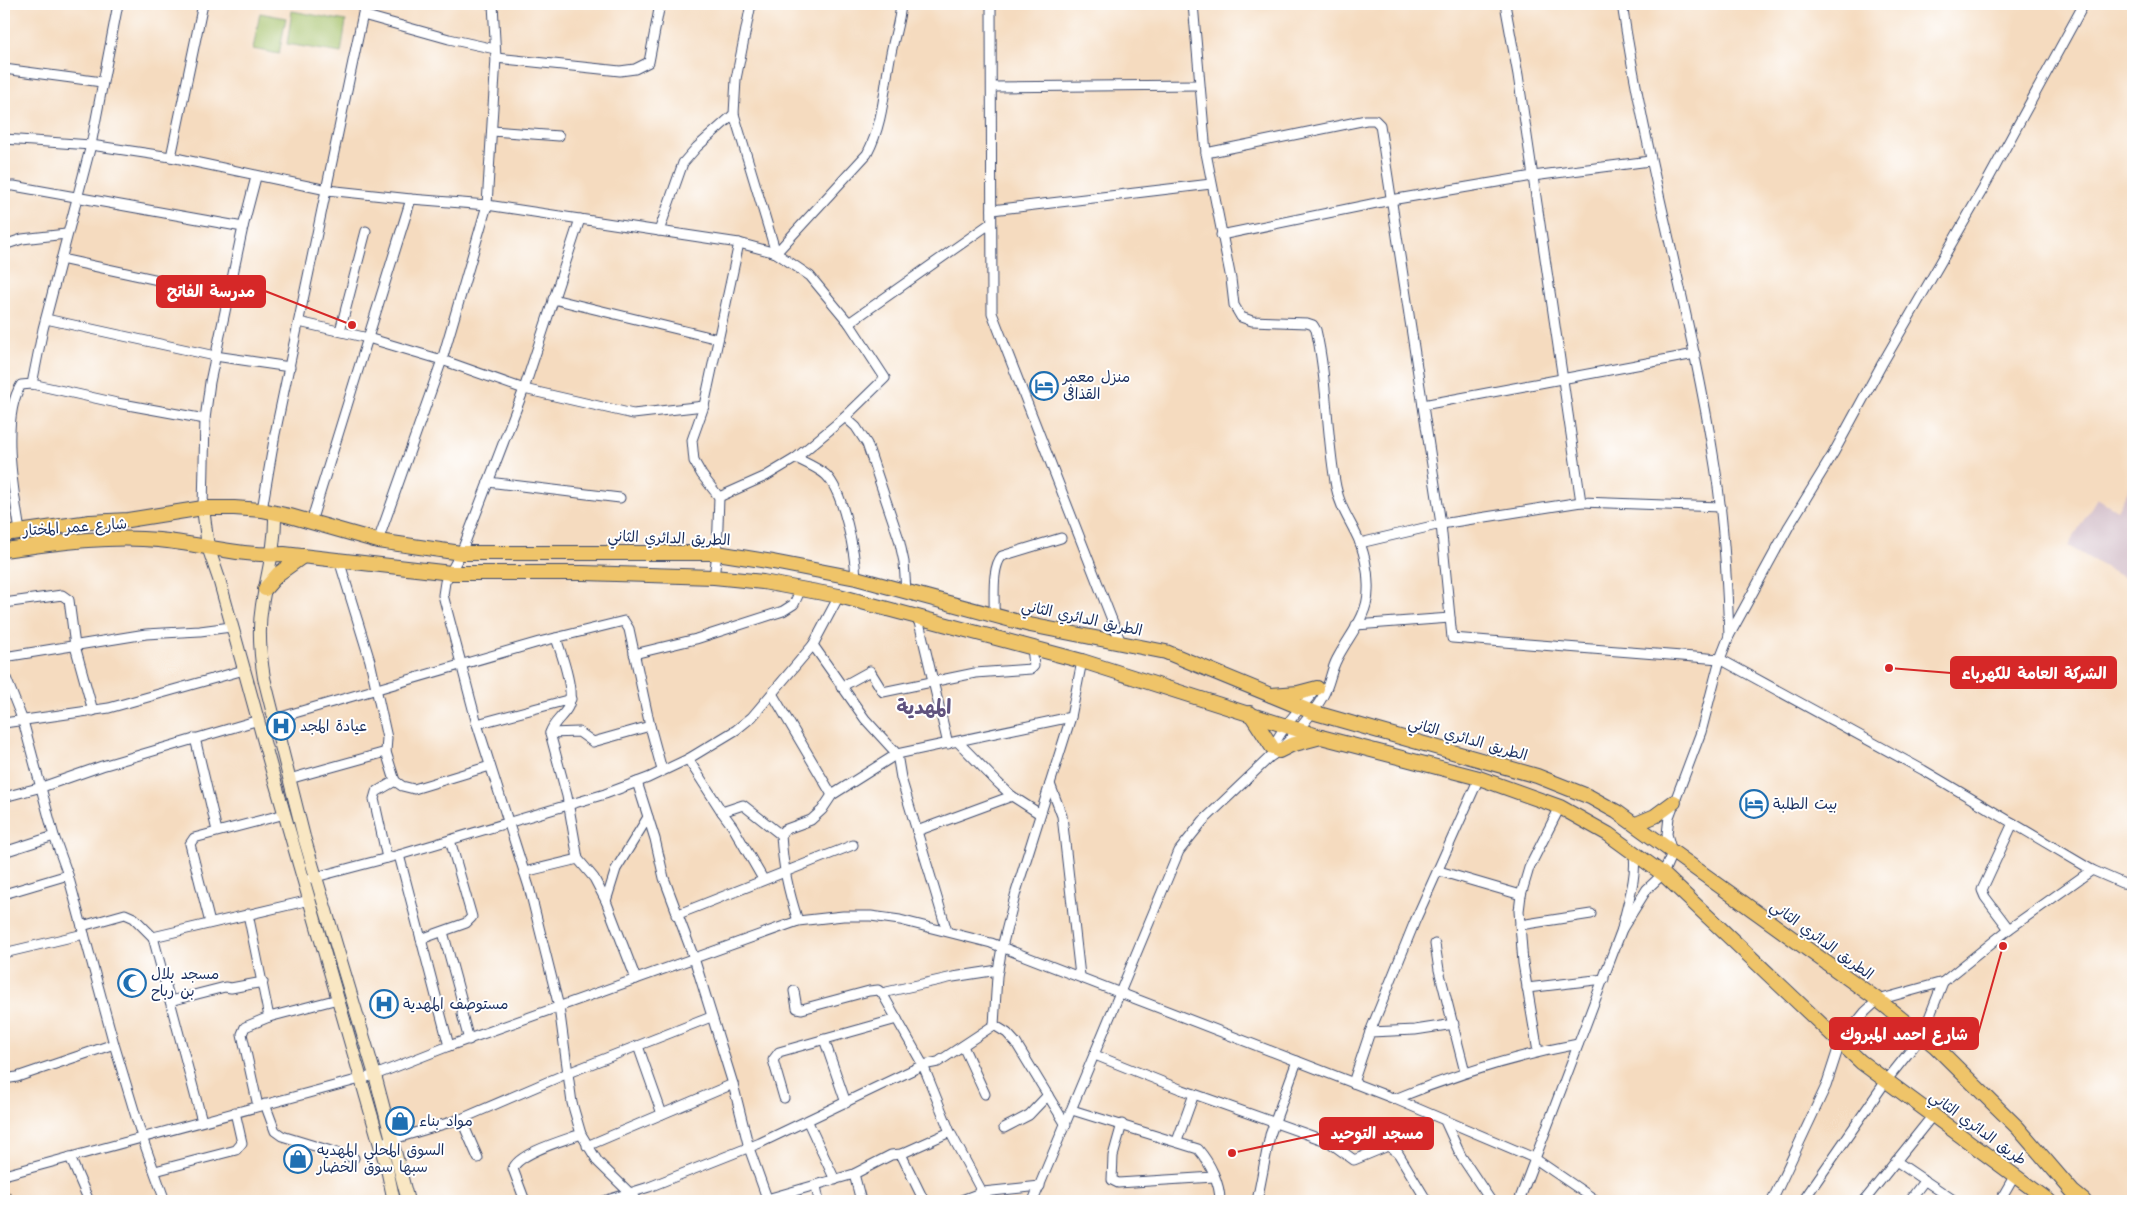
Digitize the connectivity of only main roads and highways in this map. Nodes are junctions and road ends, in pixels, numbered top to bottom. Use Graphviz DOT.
graph roads {
  1 [pos="203,508"];
  2 [pos="268,512"];
  3 [pos="158,515"];
  4 [pos="4,534"];
  5 [pos="158,540"];
  6 [pos="208,547"];
  7 [pos="4,550"];
  8 [pos="273,554"];
  9 [pos="303,556"];
  10 [pos="265,589"];
  11 [pos="1317,688"];
  12 [pos="1267,695"];
  13 [pos="1250,713"];
  14 [pos="1320,737"];
  15 [pos="1674,802"];
  16 [pos="1636,824"];
  17 [pos="311,878"];
  18 [pos="394,1201"];
  19 [pos="408,1201"];
  20 [pos="2049,1201"];
  21 [pos="2084,1201"];
  1 -- 2 [label="main road, الطريق الدائري الثاني"];
  1 -- 3 [label="main road, شارع عمر المختار"];
  1 -- 6 [label="main road"];
  2 -- 8 [label="main road"];
  2 -- 12 [label="main road, الطريق الدائري الثاني"];
  3 -- 4 [label="main road, شارع عمر المختار"];
  3 -- 5 [label="main road"];
  5 -- 6 [label="main road, شارع عمر المختار"];
  5 -- 7 [label="main road, شارع عمر المختار"];
  6 -- 8 [label="main road"];
  6 -- 17 [label="main road"];
  8 -- 9 [label="main road"];
  8 -- 10 [label="main road"];
  9 -- 10 [label="main road"];
  9 -- 13 [label="main road"];
  10 -- 17 [label="main road"];
  11 -- 12 [label="main road"];
  12 -- 16 [label="main road, الطريق الدائري الثاني"];
  13 -- 14 [label="main road"];
  13 -- 14 [label="main road"];
  14 -- 20 [label="main road, طريق الدائري الثاني"];
  15 -- 16 [label="main road"];
  16 -- 21 [label="main road, الطريق الدائري الثاني"];
  17 -- 18 [label="main road"];
  17 -- 19 [label="main road"];
}
